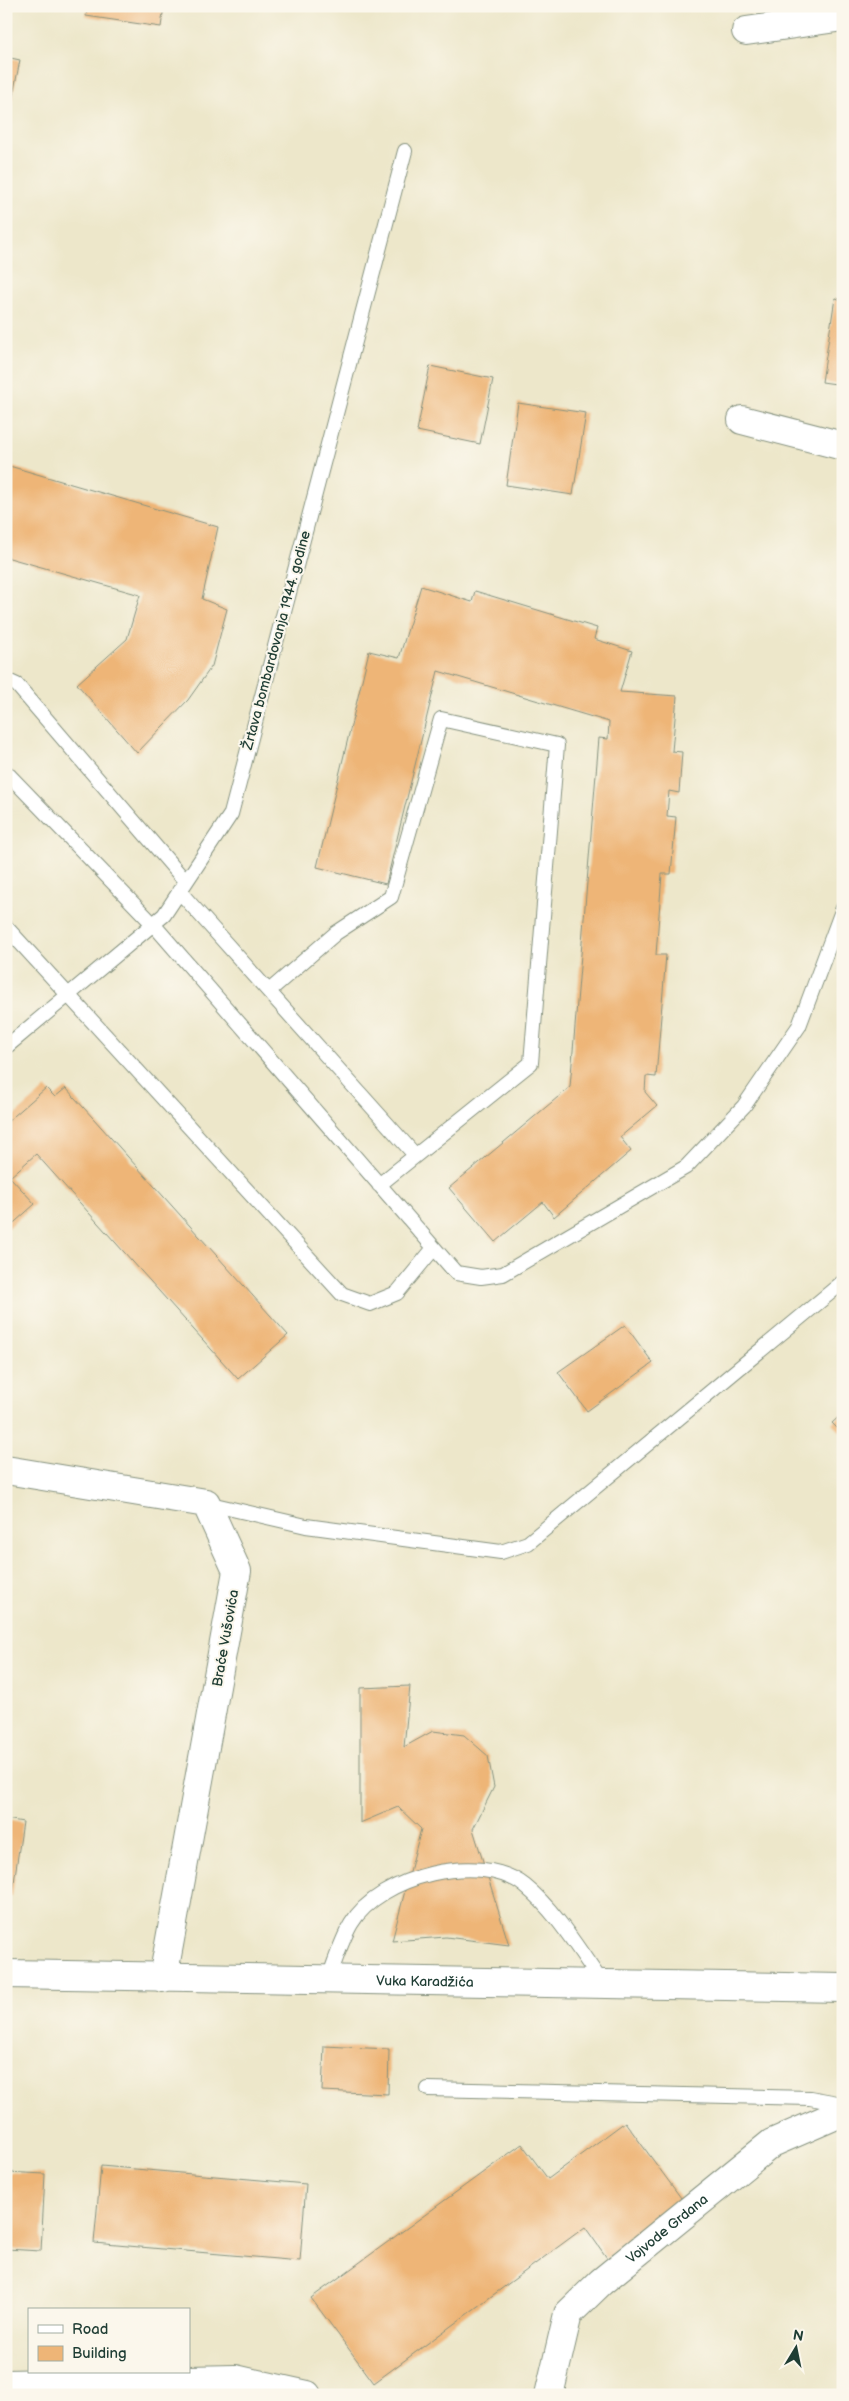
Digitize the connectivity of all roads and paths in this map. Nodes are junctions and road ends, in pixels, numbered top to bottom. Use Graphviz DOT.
graph roads {
  1 [pos="843,17"];
  2 [pos="746,31"];
  3 [pos="405,150"];
  4 [pos="742,420"];
  5 [pos="843,446"];
  6 [pos="6,680"];
  7 [pos="6,772"];
  8 [pos="182,887"];
  9 [pos="843,908"];
  10 [pos="153,924"];
  11 [pos="6,927"];
  12 [pos="269,991"];
  13 [pos="67,996"];
  14 [pos="6,1047"];
  15 [pos="415,1155"];
  16 [pos="379,1184"];
  17 [pos="434,1248"];
  18 [pos="843,1282"];
  19 [pos="6,1470"];
  20 [pos="206,1503"];
  21 [pos="6,1974"];
  22 [pos="163,1978"];
  23 [pos="328,1980"];
  24 [pos="603,1984"];
  25 [pos="843,1988"];
  26 [pos="428,2089"];
  27 [pos="843,2104"];
  28 [pos="843,2112"];
  29 [pos="6,2384"];
  30 [pos="307,2395"];
  31 [pos="549,2395"];
  1 -- 2 [label="street"];
  3 -- 8 [label="lane, Žrtava bombardovanja 1944. godine"];
  4 -- 5 [label="street"];
  6 -- 8 [label="lane"];
  7 -- 10 [label="lane"];
  8 -- 10 [label="lane, Žrtava bombardovanja 1944. godine"];
  8 -- 12 [label="lane"];
  9 -- 17 [label="lane"];
  10 -- 13 [label="lane, Žrtava bombardovanja 1944. godine"];
  10 -- 16 [label="lane"];
  11 -- 13 [label="lane"];
  12 -- 15 [label="lane"];
  12 -- 15 [label="lane"];
  13 -- 14 [label="lane, Žrtava bombardovanja 1944. godine"];
  13 -- 17 [label="lane"];
  15 -- 16 [label="lane"];
  16 -- 17 [label="lane"];
  18 -- 20 [label="lane"];
  19 -- 20 [label="street"];
  20 -- 22 [label="street, Braće Vušovića"];
  21 -- 22 [label="street, Vuka Karadžića"];
  22 -- 23 [label="street, Vuka Karadžića"];
  23 -- 24 [label="street, Vuka Karadžića"];
  23 -- 24 [label="lane"];
  24 -- 25 [label="street, Vuka Karadžića"];
  26 -- 27 [label="lane"];
  28 -- 31 [label="street, Vojvode Grdana"];
  29 -- 30 [label="street"];
}
